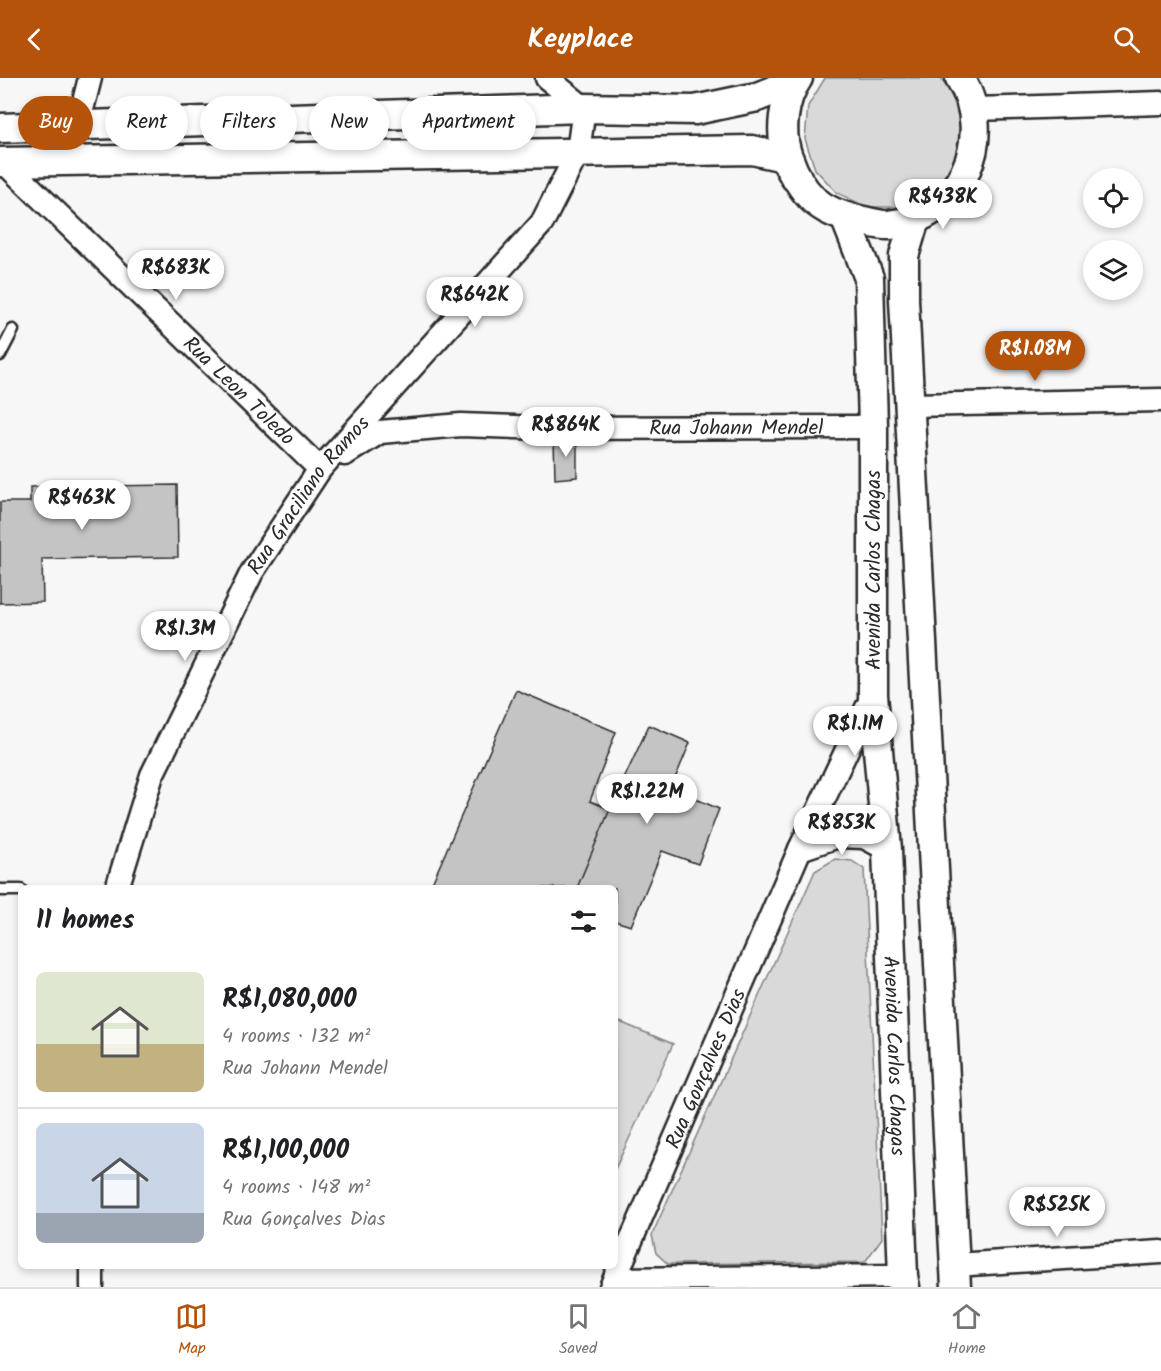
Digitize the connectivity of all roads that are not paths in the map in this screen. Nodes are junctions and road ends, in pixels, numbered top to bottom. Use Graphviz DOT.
graph roads {
  1 [pos="90,78"];
  2 [pos="547,78"];
  3 [pos="960,78"];
  4 [pos="796,80"];
  5 [pos="85,96"];
  6 [pos="1161,103"];
  7 [pos="584,108"];
  8 [pos="975,109"];
  9 [pos="93,124"];
  10 [pos="18,127"];
  11 [pos="0,128"];
  12 [pos="578,152"];
  13 [pos="2,162"];
  14 [pos="795,177"];
  15 [pos="845,217"];
  16 [pos="915,219"];
  17 [pos="13,330"];
  18 [pos="0,354"];
  19 [pos="1161,400"];
  20 [pos="910,405"];
  21 [pos="873,427"];
  22 [pos="320,469"];
  23 [pos="873,696"];
  24 [pos="800,849"];
  25 [pos="887,849"];
  26 [pos="118,885"];
  27 [pos="0,890"];
  28 [pos="18,890"];
  29 [pos="1161,1252"];
  30 [pos="92,1269"];
  31 [pos="955,1276"];
  32 [pos="904,1281"];
  33 [pos="613,1283"];
  34 [pos="92,1287"];
  1 -- 5 [label="street"];
  2 -- 7 [label="street"];
  3 -- 8 [label="street"];
  4 -- 7 [label="street"];
  4 -- 14 [label="street"];
  6 -- 8 [label="street"];
  7 -- 9 [label="street"];
  7 -- 12 [label="street, Rua Graciliano Ramos"];
  8 -- 16 [label="street"];
  10 -- 11 [label="street"];
  12 -- 13 [label="street"];
  12 -- 14 [label="street"];
  12 -- 22 [label="street, Rua Graciliano Ramos"];
  13 -- 22 [label="street, Rua Leon Toledo"];
  14 -- 15 [label="street"];
  15 -- 16 [label="street"];
  15 -- 21 [label="street, Avenida Carlos Chagas"];
  16 -- 20 [label="street, Avenida Carlos Chagas"];
  17 -- 18 [label="lane"];
  19 -- 20 [label="street"];
  20 -- 31 [label="street, Avenida Carlos Chagas"];
  21 -- 22 [label="street, Rua Johann Mendel"];
  21 -- 23 [label="street, Avenida Carlos Chagas"];
  22 -- 26 [label="street, Rua Graciliano Ramos"];
  23 -- 24 [label="street, Rua Gonçalves Dias"];
  23 -- 25 [label="street, Avenida Carlos Chagas"];
  24 -- 25 [label="street"];
  24 -- 33 [label="street, Rua Gonçalves Dias"];
  25 -- 32 [label="street, Avenida Carlos Chagas"];
  27 -- 28 [label="lane"];
  29 -- 31 [label="street"];
  30 -- 34 [label="street"];
  32 -- 33 [label="street"];
}
